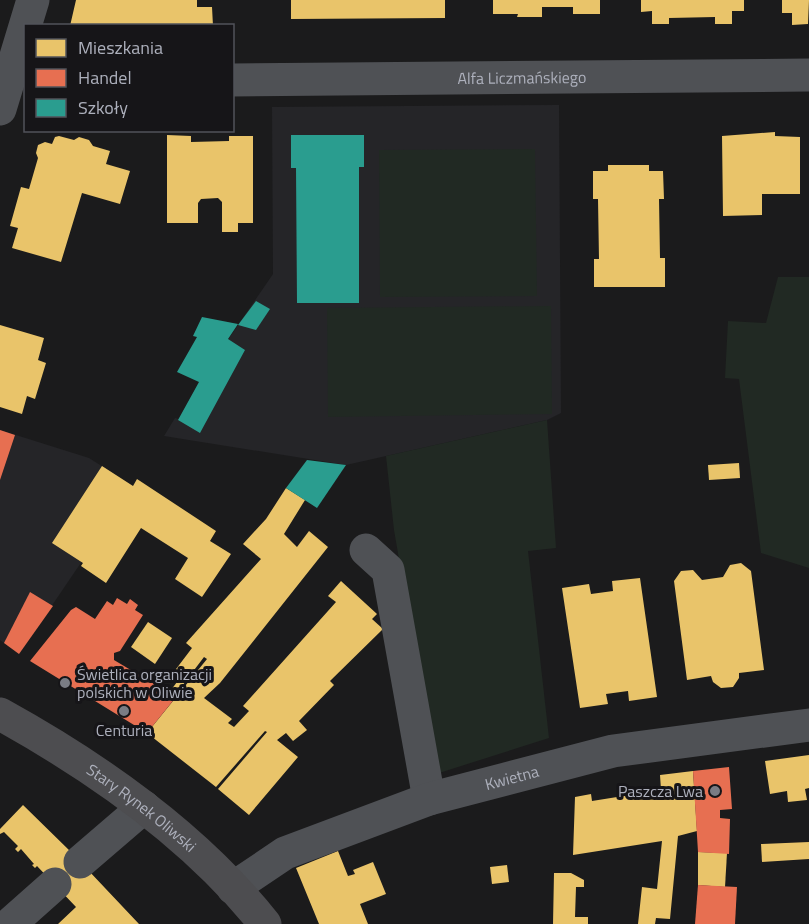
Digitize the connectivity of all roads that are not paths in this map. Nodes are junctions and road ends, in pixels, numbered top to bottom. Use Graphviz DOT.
graph roads {
  1 [pos="33,0"];
  2 [pos="27,24"];
  3 [pos="24,33"];
  4 [pos="809,75"];
  5 [pos="234,80"];
  6 [pos="9,89"];
  7 [pos="366,550"];
  8 [pos="0,714"];
  9 [pos="809,725"];
  10 [pos="429,799"];
  11 [pos="144,807"];
  12 [pos="80,862"];
  13 [pos="55,884"];
  14 [pos="233,888"];
  15 [pos="10,924"];
  16 [pos="266,924"];
  1 -- 2 [label="street"];
  3 -- 6 [label="street"];
  4 -- 5 [label="street, Alfa Liczmańskiego"];
  7 -- 10 [label="street"];
  8 -- 11 [label="main road, Stary Rynek Oliwski"];
  9 -- 10 [label="street, Kwietna"];
  10 -- 14 [label="street, Kwietna"];
  11 -- 12 [label="street"];
  11 -- 14 [label="main road, Stary Rynek Oliwski"];
  13 -- 15 [label="street"];
  14 -- 16 [label="main road, Stary Rynek Oliwski"];
}
